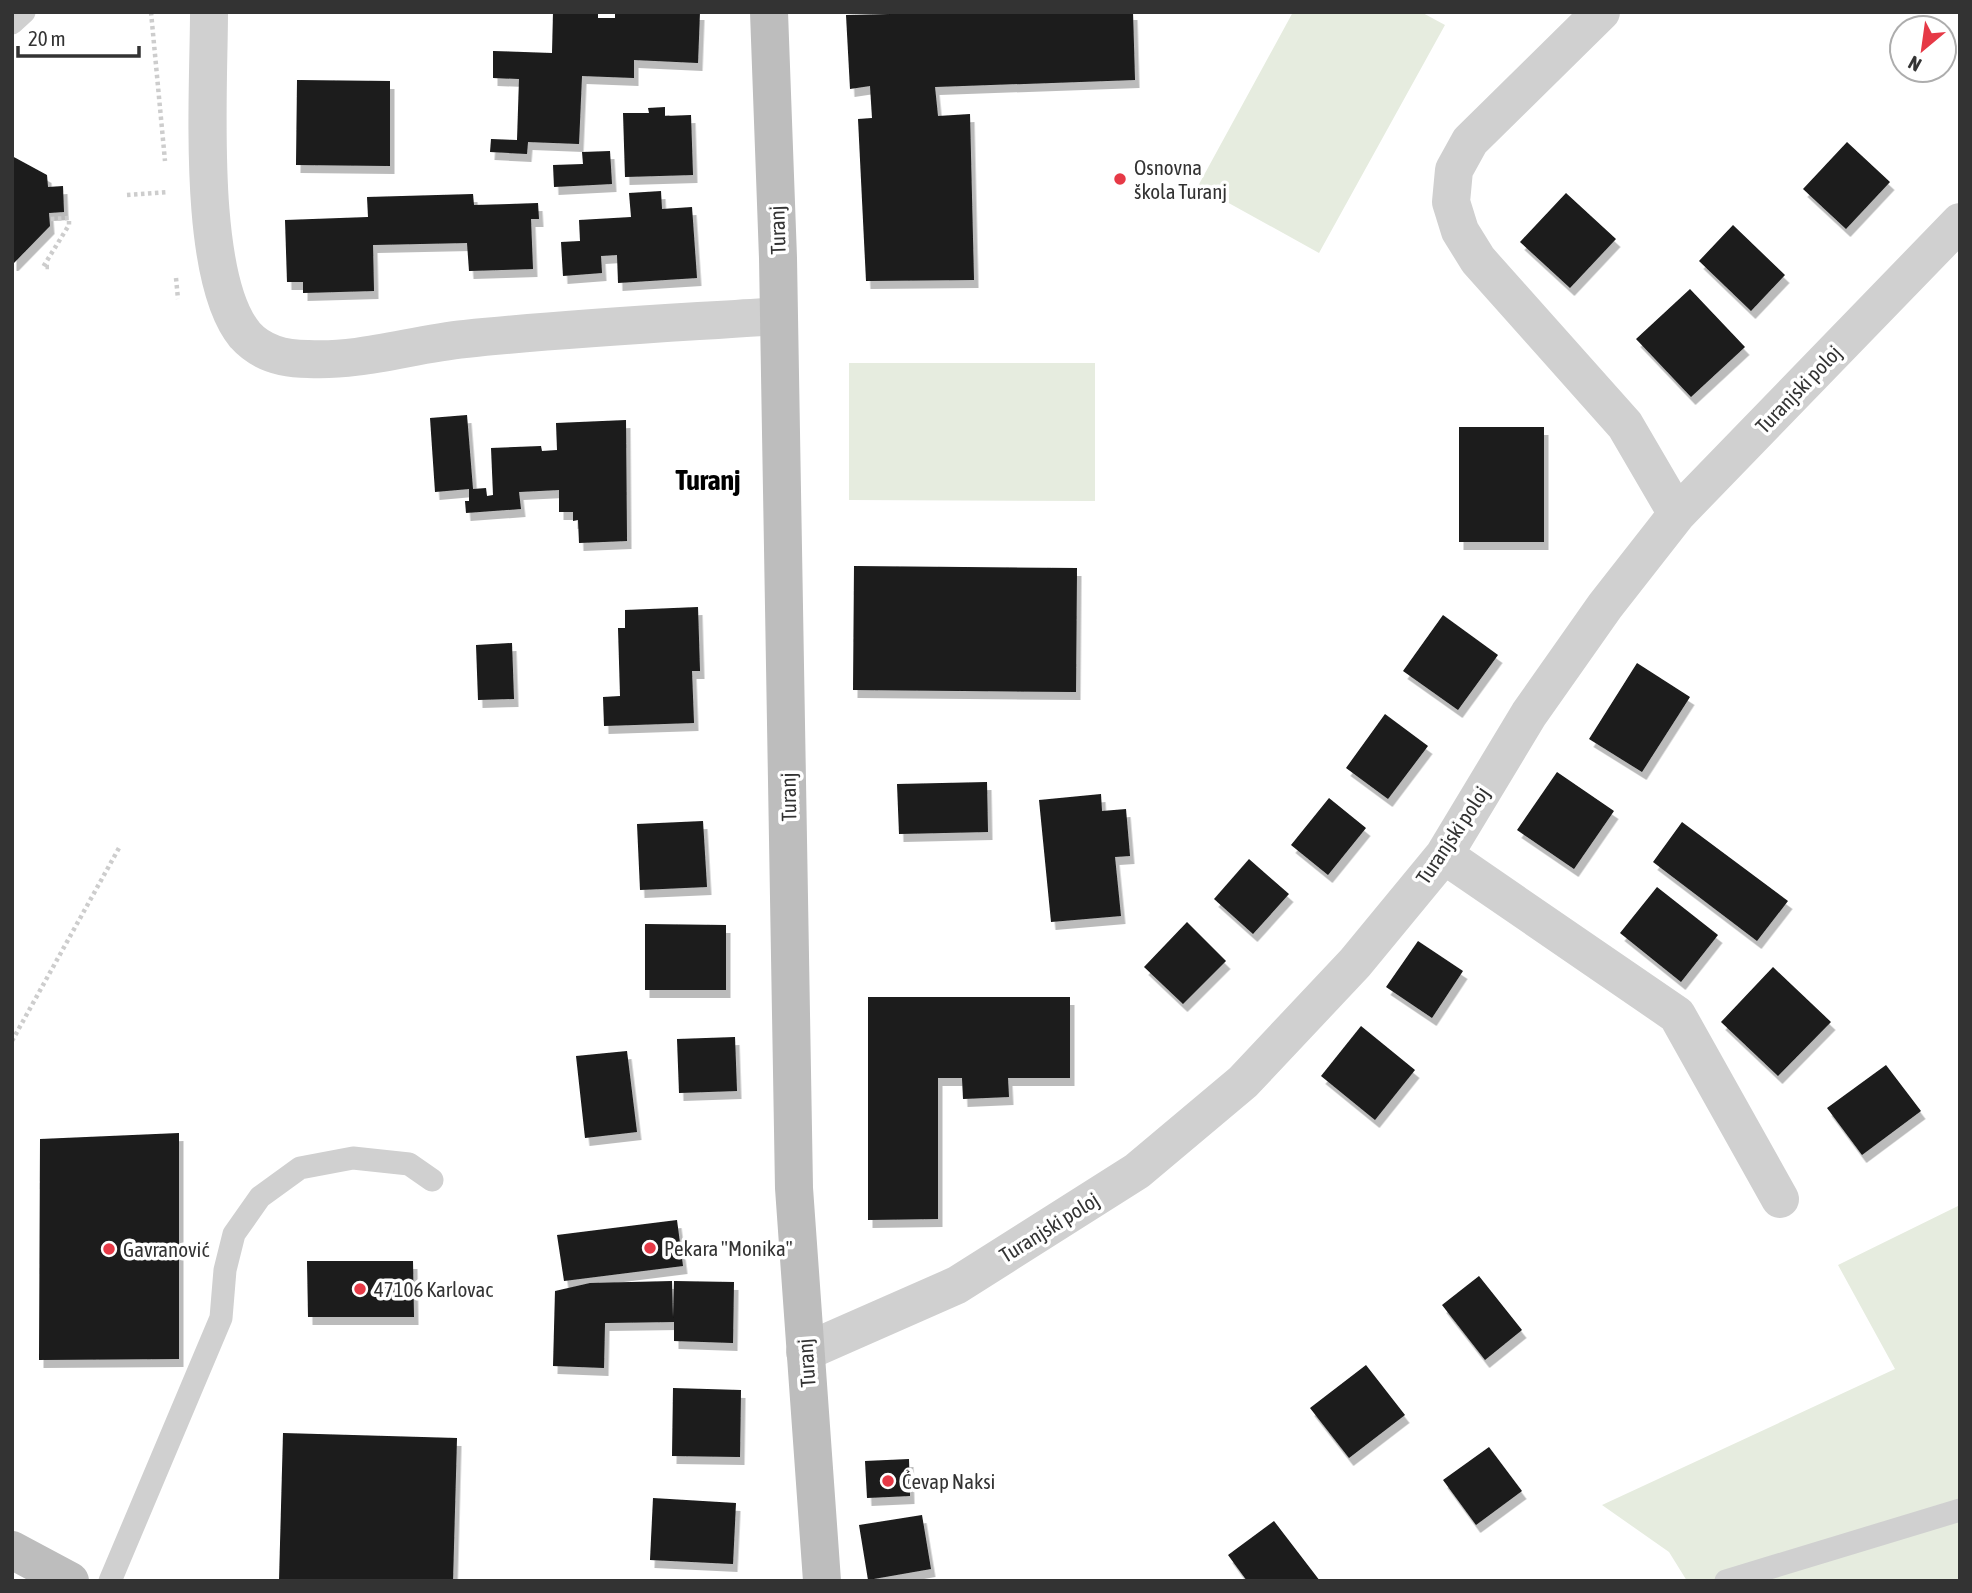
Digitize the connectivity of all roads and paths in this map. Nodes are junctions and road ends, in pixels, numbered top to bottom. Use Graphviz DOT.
graph roads {
  1 [pos="24,12"];
  2 [pos="209,12"];
  3 [pos="769,12"];
  4 [pos="1584,18"];
  5 [pos="12,23"];
  6 [pos="168,192"];
  7 [pos="127,195"];
  8 [pos="50,219"];
  9 [pos="1960,222"];
  10 [pos="49,267"];
  11 [pos="778,316"];
  12 [pos="1677,514"];
  13 [pos="119,848"];
  14 [pos="1444,855"];
  15 [pos="12,1041"];
  16 [pos="432,1180"];
  17 [pos="1780,1199"];
  18 [pos="806,1352"];
  19 [pos="1960,1510"];
  20 [pos="12,1550"];
  21 [pos="70,1581"];
  22 [pos="110,1581"];
  23 [pos="822,1581"];
  24 [pos="1726,1581"];
  1 -- 5 [label="lane"];
  2 -- 11 [label="street"];
  3 -- 11 [label="main road, Turanj"];
  4 -- 12 [label="street"];
  6 -- 7 [label="path"];
  8 -- 10 [label="path"];
  9 -- 12 [label="street, Turanjski poloj"];
  11 -- 18 [label="main road, Turanj"];
  12 -- 14 [label="street, Turanjski poloj"];
  13 -- 15 [label="path"];
  14 -- 17 [label="street"];
  14 -- 18 [label="street, Turanjski poloj"];
  16 -- 22 [label="lane"];
  18 -- 23 [label="main road, Turanj"];
  19 -- 24 [label="lane"];
  20 -- 21 [label="main road"];
}
